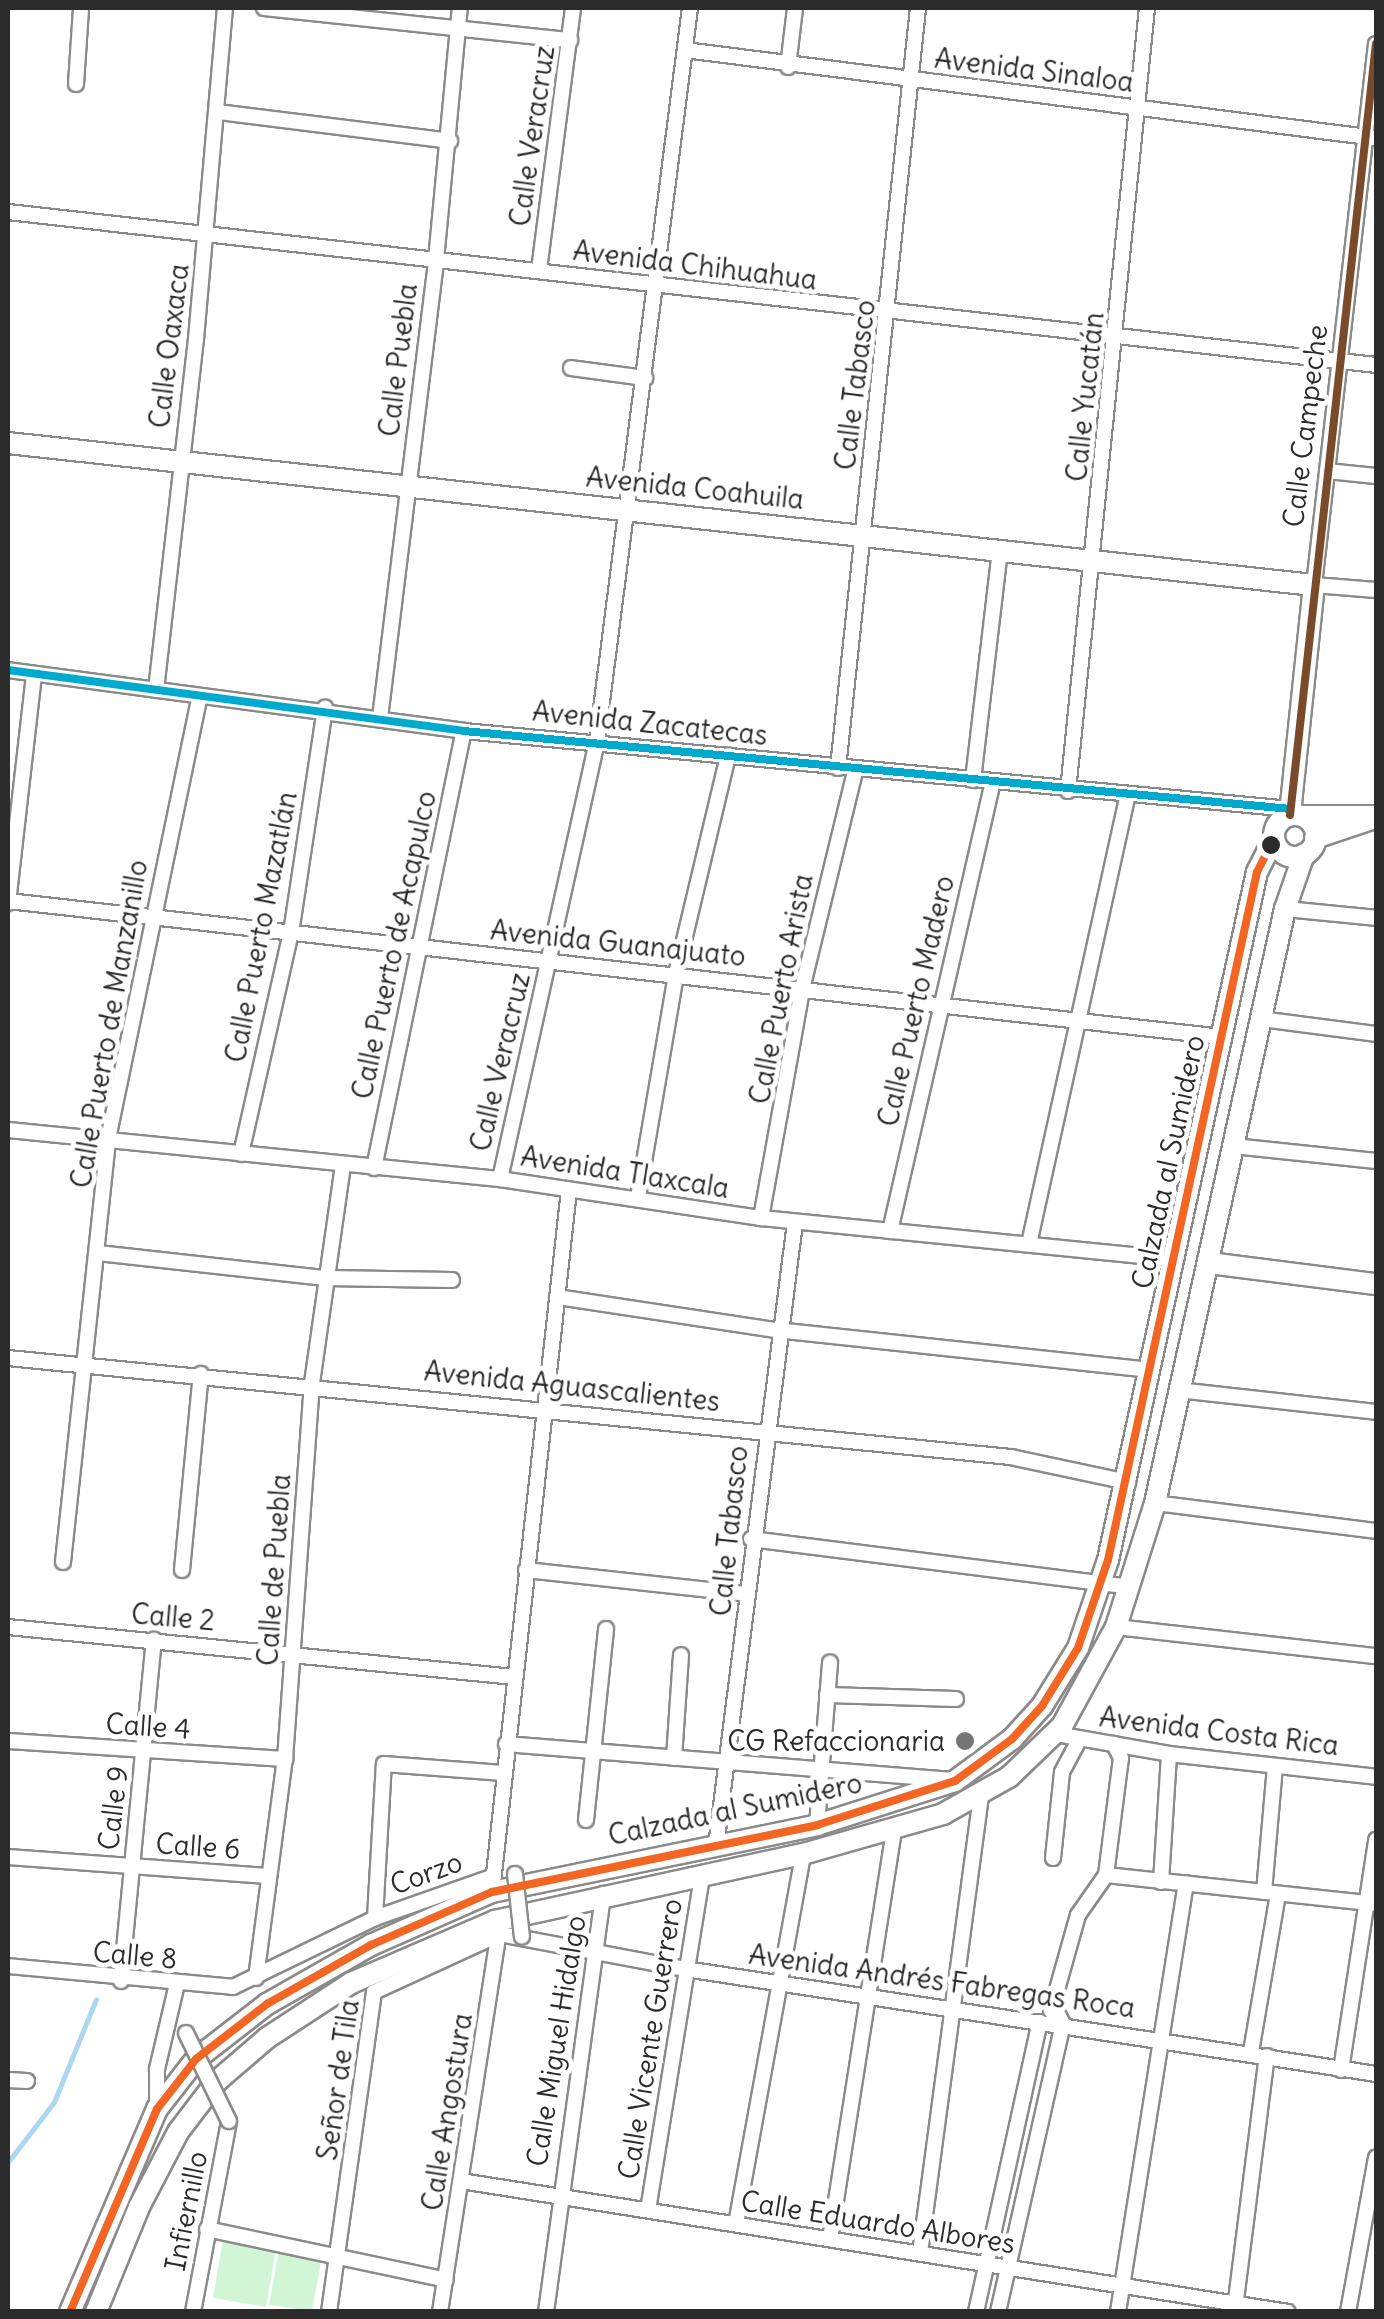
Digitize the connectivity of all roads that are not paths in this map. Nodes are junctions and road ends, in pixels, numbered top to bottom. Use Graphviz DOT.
graph roads {
  1 [pos="81,8"];
  2 [pos="225,8"];
  3 [pos="264,8"];
  4 [pos="460,8"];
  5 [pos="574,8"];
  6 [pos="690,8"];
  7 [pos="795,8"];
  8 [pos="918,8"];
  9 [pos="1147,8"];
  10 [pos="458,30"];
  11 [pos="570,40"];
  12 [pos="1376,44"];
  13 [pos="685,50"];
  14 [pos="788,67"];
  15 [pos="910,80"];
  16 [pos="76,84"];
  17 [pos="1140,108"];
  18 [pos="218,112"];
  19 [pos="1371,138"];
  20 [pos="450,141"];
  21 [pos="8,212"];
  22 [pos="206,234"];
  23 [pos="436,260"];
  24 [pos="539,270"];
  25 [pos="656,285"];
  26 [pos="890,315"];
  27 [pos="1117,335"];
  28 [pos="1340,360"];
  29 [pos="1376,364"];
  30 [pos="571,368"];
  31 [pos="645,378"];
  32 [pos="8,442"];
  33 [pos="179,465"];
  34 [pos="1327,471"];
  35 [pos="1376,476"];
  36 [pos="406,486"];
  37 [pos="631,509"];
  38 [pos="860,533"];
  39 [pos="1000,550"];
  40 [pos="1093,560"];
  41 [pos="1314,585"];
  42 [pos="1376,590"];
  43 [pos="8,670"];
  44 [pos="34,674"];
  45 [pos="156,690"];
  46 [pos="200,696"];
  47 [pos="325,708"];
  48 [pos="380,718"];
  49 [pos="464,731"];
  50 [pos="596,741"];
  51 [pos="728,755"];
  52 [pos="838,768"];
  53 [pos="854,771"];
  54 [pos="973,780"];
  55 [pos="993,782"];
  56 [pos="1068,790"];
  57 [pos="1127,797"];
  58 [pos="1294,813"];
  59 [pos="1376,817"];
  60 [pos="1274,838"];
  61 [pos="1310,846"];
  62 [pos="8,901"];
  63 [pos="1286,909"];
  64 [pos="150,917"];
  65 [pos="1376,918"];
  66 [pos="291,933"];
  67 [pos="418,946"];
  68 [pos="549,960"];
  69 [pos="676,974"];
  70 [pos="802,989"];
  71 [pos="940,1004"];
  72 [pos="1078,1020"];
  73 [pos="1261,1020"];
  74 [pos="1376,1034"];
  75 [pos="1224,1037"];
  76 [pos="8,1130"];
  77 [pos="108,1139"];
  78 [pos="1233,1146"];
  79 [pos="241,1154"];
  80 [pos="1376,1161"];
  81 [pos="343,1165"];
  82 [pos="374,1168"];
  83 [pos="500,1179"];
  84 [pos="569,1190"];
  85 [pos="638,1198"];
  86 [pos="761,1218"];
  87 [pos="794,1222"];
  88 [pos="890,1231"];
  89 [pos="1029,1244"];
  90 [pos="98,1253"];
  91 [pos="1175,1259"];
  92 [pos="1209,1264"];
  93 [pos="326,1278"];
  94 [pos="452,1280"];
  95 [pos="1376,1284"];
  96 [pos="557,1296"];
  97 [pos="776,1330"];
  98 [pos="8,1358"];
  99 [pos="87,1364"];
  100 [pos="1152,1370"];
  101 [pos="201,1374"];
  102 [pos="312,1383"];
  103 [pos="1178,1390"];
  104 [pos="544,1406"];
  105 [pos="1376,1412"];
  106 [pos="765,1432"];
  107 [pos="1128,1482"];
  108 [pos="1155,1503"];
  109 [pos="1376,1532"];
  110 [pos="752,1539"];
  111 [pos="63,1562"];
  112 [pos="182,1570"];
  113 [pos="526,1570"];
  114 [pos="1101,1584"];
  115 [pos="1130,1587"];
  116 [pos="746,1594"];
  117 [pos="8,1627"];
  118 [pos="1116,1627"];
  119 [pos="606,1629"];
  120 [pos="154,1640"];
  121 [pos="293,1652"];
  122 [pos="681,1655"];
  123 [pos="1376,1656"];
  124 [pos="830,1664"];
  125 [pos="514,1677"];
  126 [pos="827,1695"];
  127 [pos="956,1699"];
  128 [pos="1056,1734"];
  129 [pos="1080,1738"];
  130 [pos="8,1740"];
  131 [pos="506,1744"];
  132 [pos="1114,1744"];
  133 [pos="144,1752"];
  134 [pos="594,1752"];
  135 [pos="1169,1754"];
  136 [pos="285,1758"];
  137 [pos="674,1758"];
  138 [pos="729,1761"];
  139 [pos="1275,1766"];
  140 [pos="821,1768"];
  141 [pos="503,1773"];
  142 [pos="1376,1776"];
  143 [pos="955,1781"];
  144 [pos="981,1796"];
  145 [pos="586,1820"];
  146 [pos="817,1825"];
  147 [pos="894,1829"];
  148 [pos="1376,1840"];
  149 [pos="716,1846"];
  150 [pos="803,1854"];
  151 [pos="8,1858"];
  152 [pos="1052,1858"];
  153 [pos="131,1867"];
  154 [pos="266,1876"];
  155 [pos="702,1876"];
  156 [pos="1106,1876"];
  157 [pos="494,1878"];
  158 [pos="1161,1882"];
  159 [pos="1186,1883"];
  160 [pos="603,1893"];
  161 [pos="1271,1893"];
  162 [pos="1374,1904"];
  163 [pos="376,1918"];
  164 [pos="498,1928"];
  165 [pos="522,1937"];
  166 [pos="595,1953"];
  167 [pos="8,1966"];
  168 [pos="685,1970"];
  169 [pos="256,1978"];
  170 [pos="121,1981"];
  171 [pos="778,1981"];
  172 [pos="177,1984"];
  173 [pos="866,1996"];
  174 [pos="1055,2008"];
  175 [pos="175,2010"];
  176 [pos="956,2012"];
  177 [pos="1040,2022"];
  178 [pos="1063,2024"];
  179 [pos="1162,2038"];
  180 [pos="1251,2052"];
  181 [pos="1267,2056"];
  182 [pos="1341,2070"];
  183 [pos="1376,2074"];
  184 [pos="8,2080"];
  185 [pos="27,2081"];
  186 [pos="157,2109"];
  187 [pos="1376,2158"];
  188 [pos="461,2181"];
  189 [pos="558,2196"];
  190 [pos="648,2210"];
  191 [pos="736,2224"];
  192 [pos="207,2230"];
  193 [pos="830,2239"];
  194 [pos="920,2253"];
  195 [pos="340,2256"];
  196 [pos="987,2265"];
  197 [pos="1007,2268"];
  198 [pos="446,2280"];
  199 [pos="1122,2285"];
  200 [pos="1235,2308"];
  201 [pos="70,2312"];
  202 [pos="96,2312"];
  203 [pos="193,2312"];
  204 [pos="329,2312"];
  205 [pos="440,2312"];
  206 [pos="546,2312"];
  207 [pos="976,2312"];
  208 [pos="998,2312"];
  209 [pos="1118,2312"];
  210 [pos="1288,2312"];
  211 [pos="1348,2312"];
  1 -- 16 [label="street"];
  2 -- 18 [label="street, Calle Oaxaca"];
  3 -- 10 [label="street"];
  4 -- 10 [label="street, Calle Puebla"];
  5 -- 11 [label="street, Calle Veracruz"];
  6 -- 13 [label="street, Calle Veracruz"];
  7 -- 14 [label="street"];
  8 -- 15 [label="street, Calle Tabasco"];
  9 -- 17 [label="street, Calle Yucatán"];
  10 -- 11 [label="street"];
  10 -- 20 [label="street, Calle Puebla"];
  11 -- 24 [label="street, Calle Veracruz"];
  12 -- 19 [label="street, Calle Campeche"];
  13 -- 14 [label="street, Avenida Sinaloa"];
  13 -- 25 [label="street, Calle Veracruz"];
  14 -- 15 [label="street, Avenida Sinaloa"];
  15 -- 17 [label="street, Avenida Sinaloa"];
  15 -- 26 [label="street, Calle Tabasco"];
  17 -- 19 [label="street, Avenida Sinaloa"];
  17 -- 27 [label="street, Calle Yucatán"];
  18 -- 20 [label="street"];
  18 -- 22 [label="street, Calle Oaxaca"];
  19 -- 28 [label="street, Calle Campeche"];
  20 -- 23 [label="street, Calle Puebla"];
  21 -- 22 [label="street, Avenida Chihuahua"];
  22 -- 23 [label="street, Avenida Chihuahua"];
  22 -- 33 [label="street, Calle Oaxaca"];
  23 -- 24 [label="street, Avenida Chihuahua"];
  23 -- 36 [label="street, Calle Puebla"];
  24 -- 25 [label="street, Avenida Chihuahua"];
  25 -- 26 [label="street, Avenida Chihuahua"];
  25 -- 31 [label="street, Calle Veracruz"];
  26 -- 27 [label="street, Avenida Chihuahua"];
  26 -- 38 [label="street, Calle Tabasco"];
  27 -- 28 [label="street, Avenida Chihuahua"];
  27 -- 40 [label="street, Calle Yucatán"];
  28 -- 29 [label="street, Avenida Chihuahua"];
  28 -- 34 [label="street, Calle Campeche"];
  30 -- 31 [label="street"];
  31 -- 37 [label="street, Calle Veracruz"];
  32 -- 33 [label="main road, Avenida Coahuila"];
  33 -- 36 [label="main road, Avenida Coahuila"];
  33 -- 45 [label="street, Calle Oaxaca"];
  34 -- 35 [label="street"];
  34 -- 41 [label="street, Calle Campeche"];
  36 -- 37 [label="main road, Avenida Coahuila"];
  36 -- 48 [label="street, Calle Puebla"];
  37 -- 38 [label="main road, Avenida Coahuila"];
  37 -- 50 [label="street, Calle Veracruz"];
  38 -- 39 [label="main road, Avenida Coahuila"];
  38 -- 52 [label="street, Calle Tabasco"];
  39 -- 40 [label="main road, Avenida Coahuila"];
  39 -- 54 [label="street"];
  40 -- 41 [label="main road, Avenida Coahuila"];
  40 -- 56 [label="street, Calle Yucatán"];
  41 -- 42 [label="street, Avenida Coahuila"];
  41 -- 58 [label="main road, Calle Campeche"];
  43 -- 44 [label="street, Avenida Zacatecas"];
  44 -- 45 [label="street, Avenida Zacatecas"];
  44 -- 62 [label="street"];
  45 -- 46 [label="street, Avenida Zacatecas"];
  46 -- 47 [label="street, Avenida Zacatecas"];
  46 -- 64 [label="street, Calle Puerto de Manzanillo"];
  47 -- 48 [label="street, Avenida Zacatecas"];
  47 -- 66 [label="street, Calle Puerto Mazatlán"];
  48 -- 49 [label="street, Avenida Zacatecas"];
  49 -- 50 [label="street, Avenida Zacatecas"];
  49 -- 67 [label="street, Calle Puerto de Acapulco"];
  50 -- 51 [label="street, Avenida Zacatecas"];
  50 -- 68 [label="street, Calle Veracruz"];
  51 -- 52 [label="street, Avenida Zacatecas"];
  51 -- 69 [label="street"];
  52 -- 53 [label="street, Avenida Zacatecas"];
  53 -- 54 [label="street, Avenida Zacatecas"];
  53 -- 70 [label="street, Calle Puerto Arista"];
  54 -- 55 [label="street, Avenida Zacatecas"];
  55 -- 56 [label="street, Avenida Zacatecas"];
  55 -- 71 [label="street, Calle Puerto Madero"];
  56 -- 57 [label="street, Avenida Zacatecas"];
  57 -- 58 [label="street, Avenida Zacatecas"];
  57 -- 72 [label="street"];
  58 -- 59 [label="main road"];
  58 -- 60 [label="main road, Calzada al Sumidero"];
  58 -- 61 [label="main road"];
  59 -- 61 [label="main road"];
  60 -- 61 [label="main road"];
  60 -- 75 [label="main road, Calzada al Sumidero"];
  61 -- 63 [label="main road, Calzada al Sumidero"];
  62 -- 64 [label="street, Avenida Guanajuato"];
  63 -- 65 [label="street"];
  63 -- 73 [label="main road, Calzada al Sumidero"];
  64 -- 66 [label="street, Avenida Guanajuato"];
  64 -- 77 [label="street, Calle Puerto de Manzanillo"];
  66 -- 67 [label="street, Avenida Guanajuato"];
  66 -- 79 [label="street, Calle Puerto Mazatlán"];
  67 -- 68 [label="street, Avenida Guanajuato"];
  67 -- 82 [label="street, Calle Puerto de Acapulco"];
  68 -- 69 [label="street, Avenida Guanajuato"];
  68 -- 83 [label="street, Calle Veracruz"];
  69 -- 70 [label="street, Avenida Guanajuato"];
  69 -- 85 [label="street"];
  70 -- 71 [label="street, Avenida Guanajuato"];
  70 -- 86 [label="street, Calle Puerto Arista"];
  71 -- 72 [label="street, Avenida Guanajuato"];
  71 -- 88 [label="street, Calle Puerto Madero"];
  72 -- 75 [label="street, Avenida Guanajuato"];
  72 -- 89 [label="street"];
  73 -- 74 [label="street"];
  73 -- 78 [label="main road, Calzada al Sumidero"];
  75 -- 91 [label="main road, Calzada al Sumidero"];
  76 -- 77 [label="street, Avenida Tlaxcala"];
  77 -- 79 [label="street, Avenida Tlaxcala"];
  77 -- 90 [label="street, Calle Puerto de Manzanillo"];
  78 -- 80 [label="street"];
  78 -- 92 [label="main road, Calzada al Sumidero"];
  79 -- 81 [label="street, Avenida Tlaxcala"];
  81 -- 82 [label="street, Avenida Tlaxcala"];
  81 -- 93 [label="street, Calle de Puebla"];
  82 -- 83 [label="street, Avenida Tlaxcala"];
  83 -- 84 [label="street, Avenida Tlaxcala"];
  84 -- 85 [label="street, Avenida Tlaxcala"];
  84 -- 96 [label="street"];
  85 -- 86 [label="street, Avenida Tlaxcala"];
  86 -- 87 [label="street, Avenida Tlaxcala"];
  87 -- 88 [label="street, Avenida Tlaxcala"];
  87 -- 97 [label="street, Calle Tabasco"];
  88 -- 89 [label="street, Avenida Tlaxcala"];
  89 -- 91 [label="street, Avenida Tlaxcala"];
  90 -- 93 [label="street"];
  90 -- 99 [label="street, Calle Puerto de Manzanillo"];
  91 -- 100 [label="main road, Calzada al Sumidero"];
  92 -- 95 [label="main road"];
  92 -- 103 [label="main road, Calzada al Sumidero"];
  93 -- 94 [label="street"];
  93 -- 102 [label="street, Calle de Puebla"];
  96 -- 97 [label="street"];
  96 -- 104 [label="street"];
  97 -- 100 [label="street"];
  97 -- 106 [label="street, Calle Tabasco"];
  98 -- 99 [label="street, Avenida Aguascalientes"];
  99 -- 101 [label="street, Avenida Aguascalientes"];
  99 -- 111 [label="street, Calle Puerto de Manzanillo"];
  100 -- 107 [label="main road, Calzada al Sumidero"];
  101 -- 102 [label="street, Avenida Aguascalientes"];
  101 -- 112 [label="street"];
  102 -- 104 [label="street, Avenida Aguascalientes"];
  102 -- 121 [label="street, Calle de Puebla"];
  103 -- 105 [label="street"];
  103 -- 108 [label="main road, Calzada al Sumidero"];
  104 -- 106 [label="street, Avenida Aguascalientes"];
  104 -- 113 [label="street"];
  106 -- 107 [label="street, Avenida Aguascalientes"];
  106 -- 110 [label="street, Calle Tabasco"];
  107 -- 114 [label="main road, Calzada al Sumidero"];
  108 -- 109 [label="street"];
  108 -- 115 [label="main road, Calzada al Sumidero"];
  110 -- 114 [label="street"];
  110 -- 116 [label="street, Calle Tabasco"];
  113 -- 116 [label="street"];
  113 -- 125 [label="street"];
  114 -- 115 [label="street"];
  114 -- 143 [label="main road, Calzada al Sumidero"];
  115 -- 118 [label="main road, Calzada al Sumidero"];
  116 -- 138 [label="street, Calle Tabasco"];
  117 -- 120 [label="street, Calle 2"];
  118 -- 123 [label="street"];
  118 -- 128 [label="main road, Calzada al Sumidero"];
  119 -- 134 [label="street"];
  120 -- 121 [label="street, Calle 2"];
  120 -- 133 [label="street, Calle 9"];
  121 -- 125 [label="street, Calle 2"];
  121 -- 136 [label="street, Calle de Puebla"];
  122 -- 137 [label="street"];
  124 -- 126 [label="street"];
  125 -- 131 [label="street"];
  126 -- 127 [label="street"];
  126 -- 140 [label="street"];
  128 -- 129 [label="street, Avenida Costa Rica"];
  128 -- 144 [label="main road, Calzada al Sumidero"];
  129 -- 132 [label="street, Avenida Costa Rica"];
  129 -- 152 [label="street"];
  130 -- 133 [label="street, Calle 4"];
  131 -- 134 [label="street"];
  131 -- 141 [label="street"];
  132 -- 135 [label="street, Avenida Costa Rica"];
  132 -- 156 [label="street"];
  133 -- 136 [label="street, Calle 4"];
  133 -- 153 [label="street, Calle 9"];
  134 -- 137 [label="street"];
  134 -- 145 [label="street"];
  135 -- 139 [label="street, Avenida Costa Rica"];
  135 -- 158 [label="street"];
  136 -- 154 [label="street, Calle de Puebla"];
  137 -- 138 [label="street"];
  138 -- 140 [label="street"];
  138 -- 149 [label="street, Calle Tabasco"];
  139 -- 142 [label="street, Avenida Costa Rica"];
  139 -- 161 [label="street"];
  140 -- 143 [label="street"];
  140 -- 146 [label="street"];
  141 -- 157 [label="street"];
  141 -- 163 [label="street"];
  143 -- 146 [label="main road, Calzada al Sumidero"];
  144 -- 147 [label="main road, Calzada al Sumidero"];
  144 -- 176 [label="street"];
  146 -- 149 [label="main road, Calzada al Sumidero"];
  147 -- 150 [label="main road, Calzada al Sumidero"];
  147 -- 173 [label="street"];
  148 -- 162 [label="street"];
  149 -- 157 [label="main road, Calzada al Sumidero"];
  150 -- 155 [label="main road, Calzada al Sumidero"];
  150 -- 171 [label="street"];
  151 -- 153 [label="street, Calle 6"];
  153 -- 154 [label="street, Calle 6"];
  153 -- 170 [label="street, Calle 9"];
  154 -- 169 [label="street, Calle de Puebla"];
  155 -- 160 [label="main road, Calzada al Sumidero"];
  155 -- 168 [label="street, Calle Vicente Guerrero"];
  156 -- 158 [label="street"];
  156 -- 174 [label="street"];
  157 -- 163 [label="street, Corzo"];
  157 -- 165 [label="street, bridge"];
  157 -- 186 [label="main road, Calzada al Sumidero"];
  158 -- 159 [label="street"];
  159 -- 161 [label="street"];
  159 -- 179 [label="street"];
  160 -- 164 [label="main road, Calzada al Sumidero"];
  160 -- 166 [label="street, Calle Miguel Hidalgo"];
  161 -- 162 [label="street"];
  161 -- 180 [label="street"];
  162 -- 182 [label="street"];
  163 -- 169 [label="street, Corzo"];
  164 -- 165 [label="street, Avenida Andrés Fabregas Roca"];
  164 -- 188 [label="street, Calle Angostura"];
  164 -- 195 [label="street, Señor de Tila"];
  164 -- 202 [label="main road, Calzada al Sumidero"];
  165 -- 166 [label="street, Avenida Andrés Fabregas Roca"];
  166 -- 168 [label="street, Avenida Andrés Fabregas Roca"];
  166 -- 189 [label="street, Calle Miguel Hidalgo"];
  167 -- 170 [label="street, Calle 8"];
  168 -- 171 [label="street, Avenida Andrés Fabregas Roca"];
  168 -- 190 [label="street, Calle Vicente Guerrero"];
  169 -- 172 [label="street, Calle 8"];
  170 -- 172 [label="street, Calle 8"];
  171 -- 173 [label="street, Avenida Andrés Fabregas Roca"];
  171 -- 191 [label="street"];
  172 -- 175 [label="street"];
  173 -- 176 [label="street, Avenida Andrés Fabregas Roca"];
  173 -- 193 [label="street"];
  174 -- 177 [label="street"];
  174 -- 178 [label="street"];
  175 -- 186 [label="street"];
  175 -- 192 [label="street, Infiernillo, bridge"];
  176 -- 177 [label="street, Avenida Andrés Fabregas Roca"];
  176 -- 194 [label="street"];
  177 -- 178 [label="street, Avenida Andrés Fabregas Roca"];
  177 -- 196 [label="street"];
  178 -- 179 [label="street, Avenida Andrés Fabregas Roca"];
  178 -- 197 [label="street"];
  179 -- 180 [label="street, Avenida Andrés Fabregas Roca"];
  179 -- 199 [label="street"];
  180 -- 181 [label="street, Avenida Andrés Fabregas Roca"];
  181 -- 182 [label="street, Avenida Andrés Fabregas Roca"];
  181 -- 200 [label="street"];
  182 -- 183 [label="street, Avenida Andrés Fabregas Roca"];
  184 -- 185 [label="street"];
  186 -- 201 [label="main road, Calzada al Sumidero"];
  187 -- 211 [label="street"];
  188 -- 189 [label="street, Calle Eduardo Albores"];
  188 -- 198 [label="street, Calle Angostura"];
  189 -- 190 [label="street, Calle Eduardo Albores"];
  189 -- 206 [label="street, Calle Miguel Hidalgo"];
  190 -- 191 [label="street, Calle Eduardo Albores"];
  191 -- 193 [label="street, Calle Eduardo Albores"];
  192 -- 195 [label="street"];
  192 -- 203 [label="street, Infiernillo"];
  193 -- 194 [label="street, Calle Eduardo Albores"];
  194 -- 196 [label="street, Calle Eduardo Albores"];
  195 -- 198 [label="street"];
  195 -- 204 [label="street, Señor de Tila"];
  196 -- 197 [label="street, Calle Eduardo Albores"];
  196 -- 207 [label="street"];
  197 -- 199 [label="street, Calle Eduardo Albores"];
  197 -- 208 [label="street"];
  198 -- 205 [label="street, Calle Angostura"];
  199 -- 200 [label="street, Calle Eduardo Albores"];
  199 -- 209 [label="street"];
  200 -- 210 [label="street, Calle Eduardo Albores"];
}
